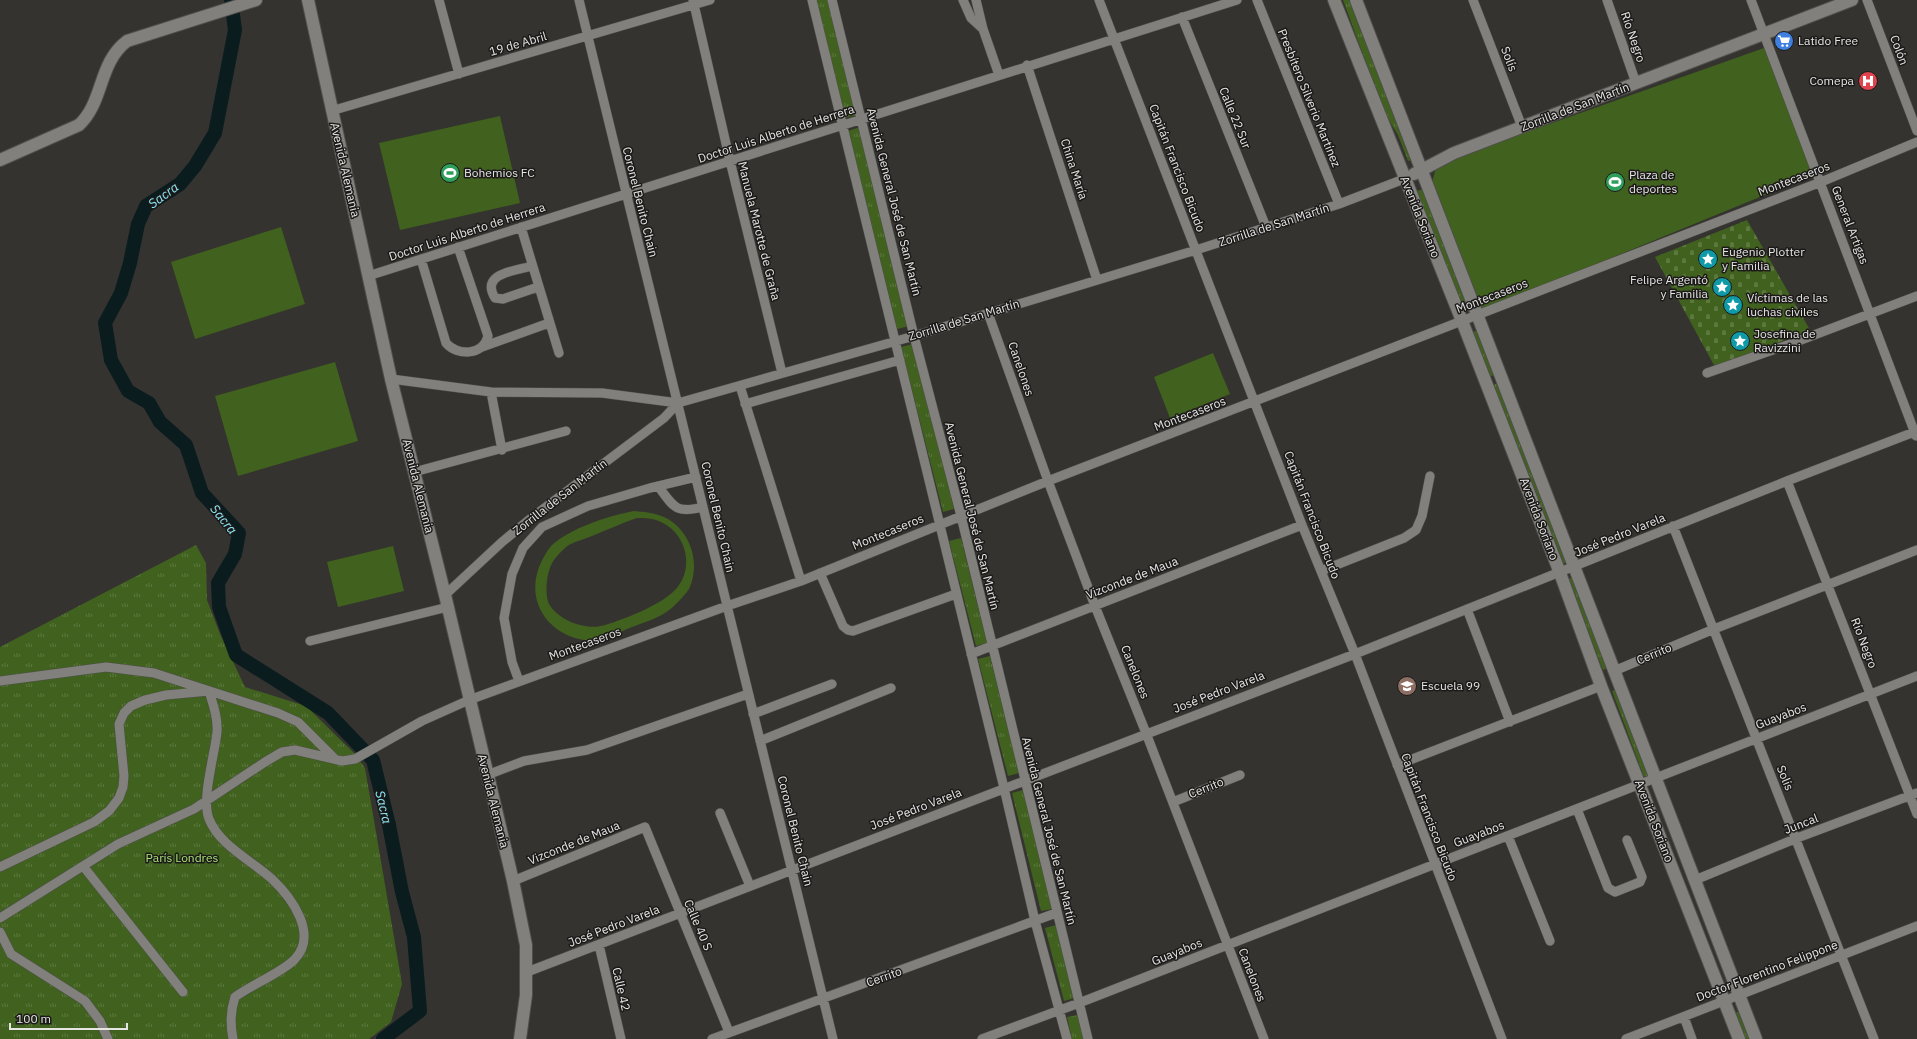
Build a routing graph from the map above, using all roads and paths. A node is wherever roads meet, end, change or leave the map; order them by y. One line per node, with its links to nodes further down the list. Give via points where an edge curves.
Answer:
1 (308, 0): 31 (street, Avenida Alemania)
2 (439, 0): 28 (street)
3 (579, 0): 25 (street, Coronel Benito Chain)
4 (710, 0): 20 (street, 19 de Abril)
5 (812, 0): 33 (street)
6 (832, 0): 32 (street, Avenida General José de San Martín)
7 (963, 0): 23 (street, via 971,18)
8 (976, 0): 23 (street)
9 (1099, 0): 26 (street, Capitán Francisco Bicudo)
10 (1237, 0): 21 (street, Doctor Luis Alberto de Herrera)
11 (1257, 0): 43 (street, Presbítero Silverio Martínez)
12 (1334, 0): 40 (street, Avenida Soriano)
13 (1356, 0): 39 (street, Avenida Soriano)
14 (1473, 0): 34 (street, Solís)
15 (1607, 0): 30 (street, Río Negro)
16 (1751, 0): 24 (street, General Artigas)
17 (1852, 0): 24 (street, Zorrilla de San Martín)
18 (1866, 0): 35 (street, Colón)
19 (253, 1): 37 (street, via 127,41 110,58 86,119 79,125)
20 (694, 2): 25 (street, 19 de Abril); 38 (street, Manuela Marotte de Graña)
21 (1213, 4): 22 (street, Doctor Luis Alberto de Herrera)
22 (1182, 18): 26 (street, Doctor Luis Alberto de Herrera); 45 (street, Calle 22 Sur)
23 (983, 28): 29 (street)
24 (1764, 34): 30 (street, Zorrilla de San Martín); 41 (street, General Artigas)
25 (587, 37): 28 (street, 19 de Abril); 42 (street, Coronel Benito Chain)
26 (1114, 39): 27 (street, Doctor Luis Alberto de Herrera); 47 (street, Capitán Francisco Bicudo)
27 (1027, 66): 29 (street, Doctor Luis Alberto de Herrera); 51 (street, China María)
28 (459, 74): 31 (street, 19 de Abril)
29 (999, 75): 32 (street, Doctor Luis Alberto de Herrera)
30 (1636, 83): 34 (street, Zorrilla de San Martín)
31 (331, 111): 50 (street, Avenida Alemania)
32 (861, 119): 33 (street, Doctor Luis Alberto de Herrera); 59 (street, Avenida General José de San Martín)
33 (843, 124): 38 (street, Doctor Luis Alberto de Herrera); 60 (street)
34 (1522, 127): 39 (street, Zorrilla de San Martín, via 1454,153)
35 (1917, 131)
36 (1917, 142): 41 (street, Montecaseros)
37 (0, 160)
38 (730, 161): 42 (street, Doctor Luis Alberto de Herrera); 64 (street, Manuela Marotte de Graña)
39 (1420, 170): 40 (street, Zorrilla de San Martín); 56 (street, Avenida Soriano)
40 (1404, 179): 43 (street, Zorrilla de San Martín); 57 (street, Avenida Soriano)
41 (1820, 182): 55 (street, General Artigas); 56 (street, Montecaseros)
42 (626, 194): 44 (street, Doctor Luis Alberto de Herrera); 72 (street, Coronel Benito Chain)
43 (1339, 204): 45 (street, Zorrilla de San Martín)
44 (520, 227): 46 (street, Doctor Luis Alberto de Herrera); 49 (street)
45 (1266, 227): 47 (street, Zorrilla de San Martín)
46 (458, 247): 48 (street, Doctor Luis Alberto de Herrera); 61 (street, via 488,336)
47 (1196, 250): 51 (street, Zorrilla de San Martín); 71 (street, Capitán Francisco Bicudo)
48 (422, 259): 50 (street, Doctor Luis Alberto de Herrera); 61 (street, via 446,343 451,349 462,353)
49 (532, 266): 52 (street); 52 (street, via 496,276 491,282 490,290 495,298 502,299)
50 (368, 276): 67 (street, Avenida Alemania)
51 (1097, 280): 54 (street, Zorrilla de San Martín)
52 (538, 287): 58 (street)
53 (1917, 296): 55 (street)
54 (988, 313): 59 (street, Zorrilla de San Martín); 81 (street, Canelones)
55 (1871, 313): 65 (street); 75 (street, General Artigas)
56 (1477, 316): 57 (street, Montecaseros); 66 (street, Avenida Soriano)
57 (1462, 321): 68 (street, Avenida Soriano); 71 (street, Montecaseros)
58 (549, 322): 61 (street); 62 (street)
59 (914, 336): 60 (street, Zorrilla de San Martín); 84 (street, Avenida General José de San Martín)
60 (896, 341): 63 (street); 64 (street, Zorrilla de San Martín)
61 (482, 347)
62 (559, 353)
63 (900, 360): 73 (street); 85 (street)
64 (782, 373): 69 (street, Zorrilla de San Martín)
65 (1707, 373)
66 (1499, 374): 68 (street); 89 (street, Avenida Soriano)
67 (391, 379): 70 (street, Zorrilla de San Martín); 77 (street, Avenida Alemania)
68 (1485, 380): 92 (street, Avenida Soriano)
69 (740, 386): 72 (street, Zorrilla de San Martín); 73 (street)
70 (491, 392): 72 (street, Zorrilla de San Martín, via 602,393); 76 (street)
71 (1256, 402): 81 (street, Montecaseros); 86 (street, Capitán Francisco Bicudo)
72 (678, 403): 79 (street, Coronel Benito Chain); 96 (street, Zorrilla de San Martín, via 664,418 508,538)
73 (745, 404): 93 (street)
74 (566, 431): 76 (street)
75 (1916, 433): 80 (street, José Pedro Varela)
76 (502, 450): 77 (street)
77 (414, 472): 96 (street, Avenida Alemania)
78 (1430, 476): 90 (street, via 1422,516 1416,530 1404,538)
79 (696, 477): 82 (street); 83 (street, Coronel Benito Chain)
80 (1787, 481): 87 (street, José Pedro Varela); 94 (street, Río Negro)
81 (1048, 482): 84 (street, Montecaseros); 98 (street, Canelones)
82 (658, 486): 83 (street, via 679,509); 109 (street, via 581,509 542,527 523,548 512,574 504,618)
83 (703, 507): 97 (street, Coronel Benito Chain)
84 (961, 516): 85 (street, Montecaseros); 103 (street, Avenida General José de San Martín)
85 (940, 525): 91 (street, Montecaseros); 95 (street)
86 (1302, 525): 90 (street, Capitán Francisco Bicudo); 98 (street, Vizconde de Maua)
87 (1673, 526): 89 (street, José Pedro Varela); 101 (street, Solís)
88 (1917, 550): 94 (street, Cerrito)
89 (1573, 567): 92 (street, José Pedro Varela); 106 (street, Avenida Soriano)
90 (1321, 571): 105 (street, Capitán Francisco Bicudo)
91 (820, 573): 93 (street, Montecaseros); 95 (street, via 843,626 853,631)
92 (1560, 573): 100 (street, José Pedro Varela); 111 (street, Avenida Soriano)
93 (801, 580): 97 (street, Montecaseros)
94 (1829, 585): 101 (street, Cerrito); 114 (street, Río Negro)
95 (956, 594): 104 (street)
96 (445, 595): 99 (street, Avenida Alemania)
97 (726, 606): 109 (street, Montecaseros); 115 (street, Coronel Benito Chain)
98 (1095, 606): 103 (street, Vizconde de Maua); 119 (street, Canelones)
99 (448, 607): 102 (street); 116 (street, Avenida Alemania)
100 (1467, 609): 105 (street, José Pedro Varela); 118 (street)
101 (1714, 629): 106 (street, Cerrito); 120 (street, Solís)
102 (310, 641)
103 (992, 646): 104 (street, Vizconde de Maua); 127 (street, Avenida General José de San Martín)
104 (971, 654): 129 (street)
105 (1355, 654): 119 (street, José Pedro Varela); 123 (street, Capitán Francisco Bicudo)
106 (1614, 671): 111 (street, Cerrito); 126 (street, Avenida Soriano)
107 (1917, 676): 114 (street, Guayabos)
108 (0, 681): 113 (street, via 106,667 154,673)
109 (518, 681): 116 (street, Montecaseros)
110 (832, 684): 117 (street)
111 (1601, 686): 118 (street, Cerrito); 128 (street, Avenida Soriano)
112 (891, 688): 121 (street)
113 (209, 691): 122 (street, via 298,722); 131 (street, via 217,730); 142 (street, via 166,695 131,706 119,724 123,788 110,811 94,822)
114 (1870, 693): 120 (street, Guayabos); 130 (street, Río Negro)
115 (748, 694): 117 (street, Coronel Benito Chain); 124 (street, via 587,750 524,761)
116 (469, 700): 122 (street, Montecaseros, via 422,721 355,759 342,762); 124 (street, Avenida Alemania)
117 (753, 714): 121 (street, Coronel Benito Chain)
118 (1510, 722): 123 (street, Cerrito)
119 (1146, 733): 127 (street, José Pedro Varela); 132 (street, Canelones)
120 (1756, 738): 126 (street, Guayabos); 138 (street, Solís)
121 (760, 741): 143 (street, Coronel Benito Chain)
122 (336, 760): 131 (street, via 295,750 282,752)
123 (1397, 765): 140 (street, Capitán Francisco Bicudo)
124 (487, 775): 145 (street, Avenida Alemania)
125 (1240, 775): 132 (street, Cerrito)
126 (1656, 778): 128 (street, Guayabos); 144 (street, Avenida Soriano)
127 (1025, 780): 129 (street, José Pedro Varela); 148 (street, Avenida General José de San Martín)
128 (1640, 784): 133 (street, Guayabos); 161 (street, Avenida Soriano)
129 (1004, 788): 143 (street, José Pedro Varela); 150 (street)
130 (1913, 794): 135 (street, Río Negro); 138 (street, Juncal)
131 (207, 801): 141 (street, via 118,844); 167 (street, via 208,818 217,833 286,894 299,914 304,930 304,944 295,959 235,997 230,1022)
132 (1173, 802): 155 (street, Canelones)
133 (1577, 809): 137 (street, Guayabos); 139 (street, via 1608,888 1615,892 1640,882 1642,877)
134 (720, 813): 146 (street)
135 (1917, 814)
136 (645, 827): 145 (street, Vizconde de Maua); 147 (street, Calle 40 S)
137 (1508, 836): 140 (street, Guayabos); 153 (street)
138 (1797, 838): 144 (street, Juncal); 156 (street, Solís)
139 (1627, 840)
140 (1434, 864): 155 (street, Guayabos); 176 (street, Capitán Francisco Bicudo)
141 (82, 866): 149 (street); 158 (street)
142 (0, 867)
143 (792, 870): 146 (street, José Pedro Varela); 160 (street, Coronel Benito Chain)
144 (1695, 880): 159 (street, Avenida Soriano)
145 (513, 881): 157 (street, Avenida Alemania, via 526,945)
146 (750, 886): 147 (street, José Pedro Varela)
147 (681, 913): 154 (street, José Pedro Varela); 165 (street, Calle 40 S)
148 (1056, 913): 150 (street, Cerrito); 162 (street, Avenida General José de San Martín)
149 (0, 918)
150 (1035, 921): 160 (street, Cerrito); 163 (street)
151 (1917, 926): 156 (street, Doctor Florentino Felippone)
152 (0, 932): 166 (street, via 11,954 85,1001 100,1021)
153 (1550, 941)
154 (599, 945): 157 (street, José Pedro Varela); 169 (street, Calle 42)
155 (1227, 945): 162 (street, Guayabos); 175 (street, Canelones)
156 (1841, 956): 159 (street, Doctor Florentino Felippone); 181 (street, Solís)
157 (527, 972): 168 (street, Avenida Alemania)
158 (184, 992)
159 (1739, 995): 161 (street, Doctor Florentino Felippone); 180 (street, Avenida Soriano)
160 (824, 1000): 165 (street, Cerrito); 171 (street, Coronel Benito Chain)
161 (1724, 1001): 164 (street, Doctor Florentino Felippone); 179 (street, Avenida Soriano)
162 (1079, 1003): 163 (street, Guayabos); 174 (street, Avenida General José de San Martín)
163 (1061, 1010): 172 (street, Guayabos); 173 (street)
164 (1684, 1017): 177 (street, Doctor Florentino Felippone); 178 (street)
165 (729, 1032): 170 (street, Cerrito)
166 (108, 1039)
167 (233, 1039)
168 (520, 1039)
169 (621, 1039)
170 (712, 1039)
171 (833, 1039)
172 (982, 1039)
173 (1067, 1039)
174 (1088, 1039)
175 (1264, 1039)
176 (1502, 1039)
177 (1626, 1039)
178 (1692, 1039)
179 (1739, 1039)
180 (1756, 1039)
181 (1874, 1039)

